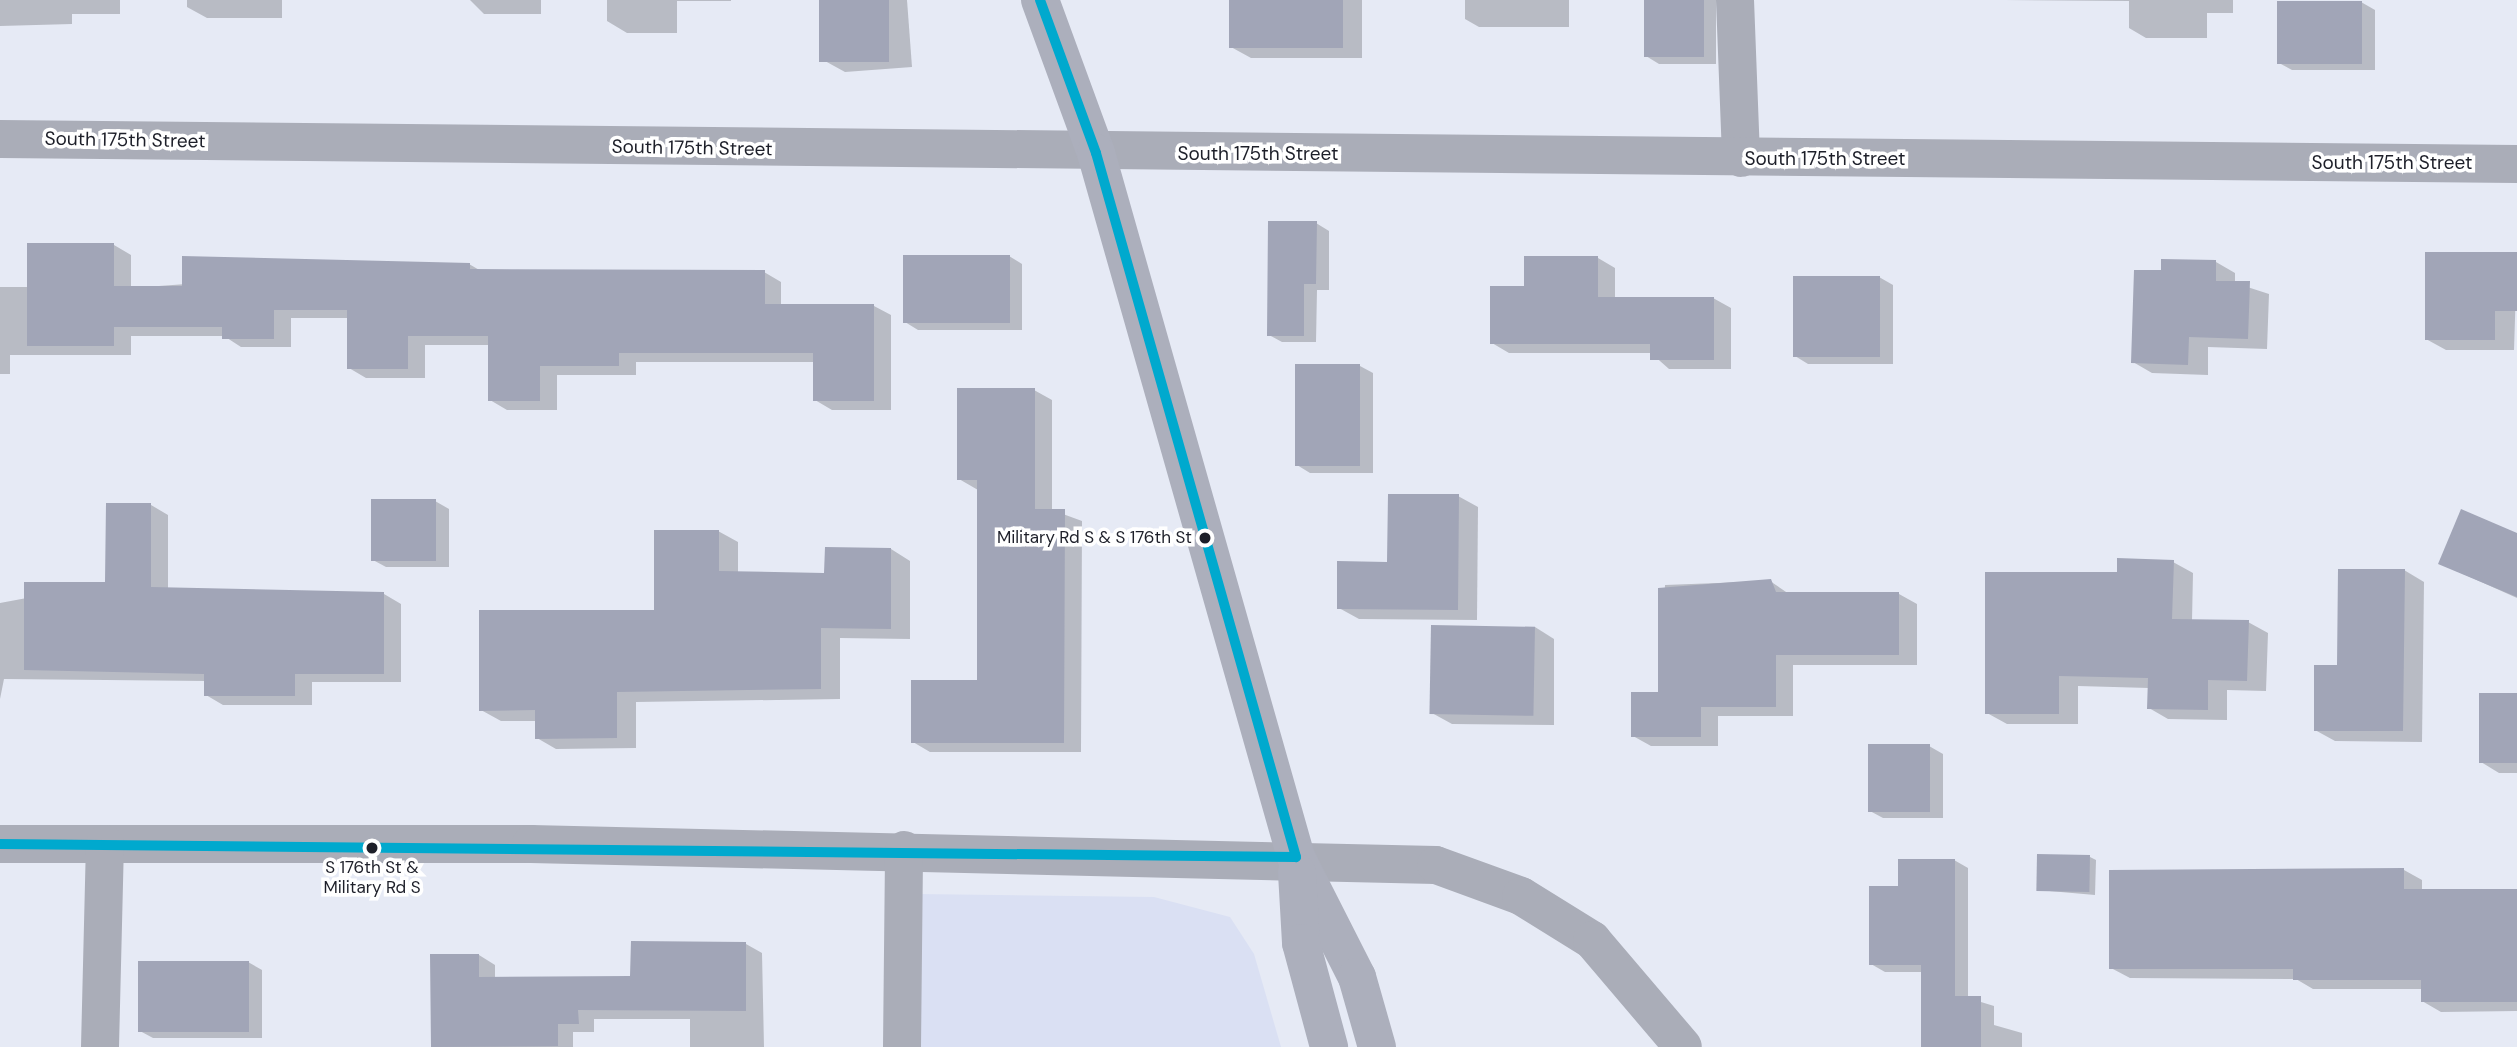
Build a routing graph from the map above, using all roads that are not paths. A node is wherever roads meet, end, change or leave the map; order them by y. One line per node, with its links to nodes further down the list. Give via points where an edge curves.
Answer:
1 (1040, 0): 4 (main road)
2 (1735, 0): 5 (street)
3 (0, 139): 4 (street, South 175th Street)
4 (1096, 153): 5 (street, South 175th Street); 10 (main road)
5 (1741, 158): 6 (street, South 175th Street)
6 (2517, 164)
7 (0, 844): 8 (street)
8 (106, 844): 9 (street); 11 (street)
9 (904, 850): 10 (street); 12 (street)
10 (1296, 857): 13 (main road, via 1301,943); 14 (main road, via 1357,977); 15 (street, via 1436,864 1521,896 1592,940)
11 (100, 1047)
12 (902, 1047)
13 (1329, 1047)
14 (1377, 1047)
15 (1684, 1047)

